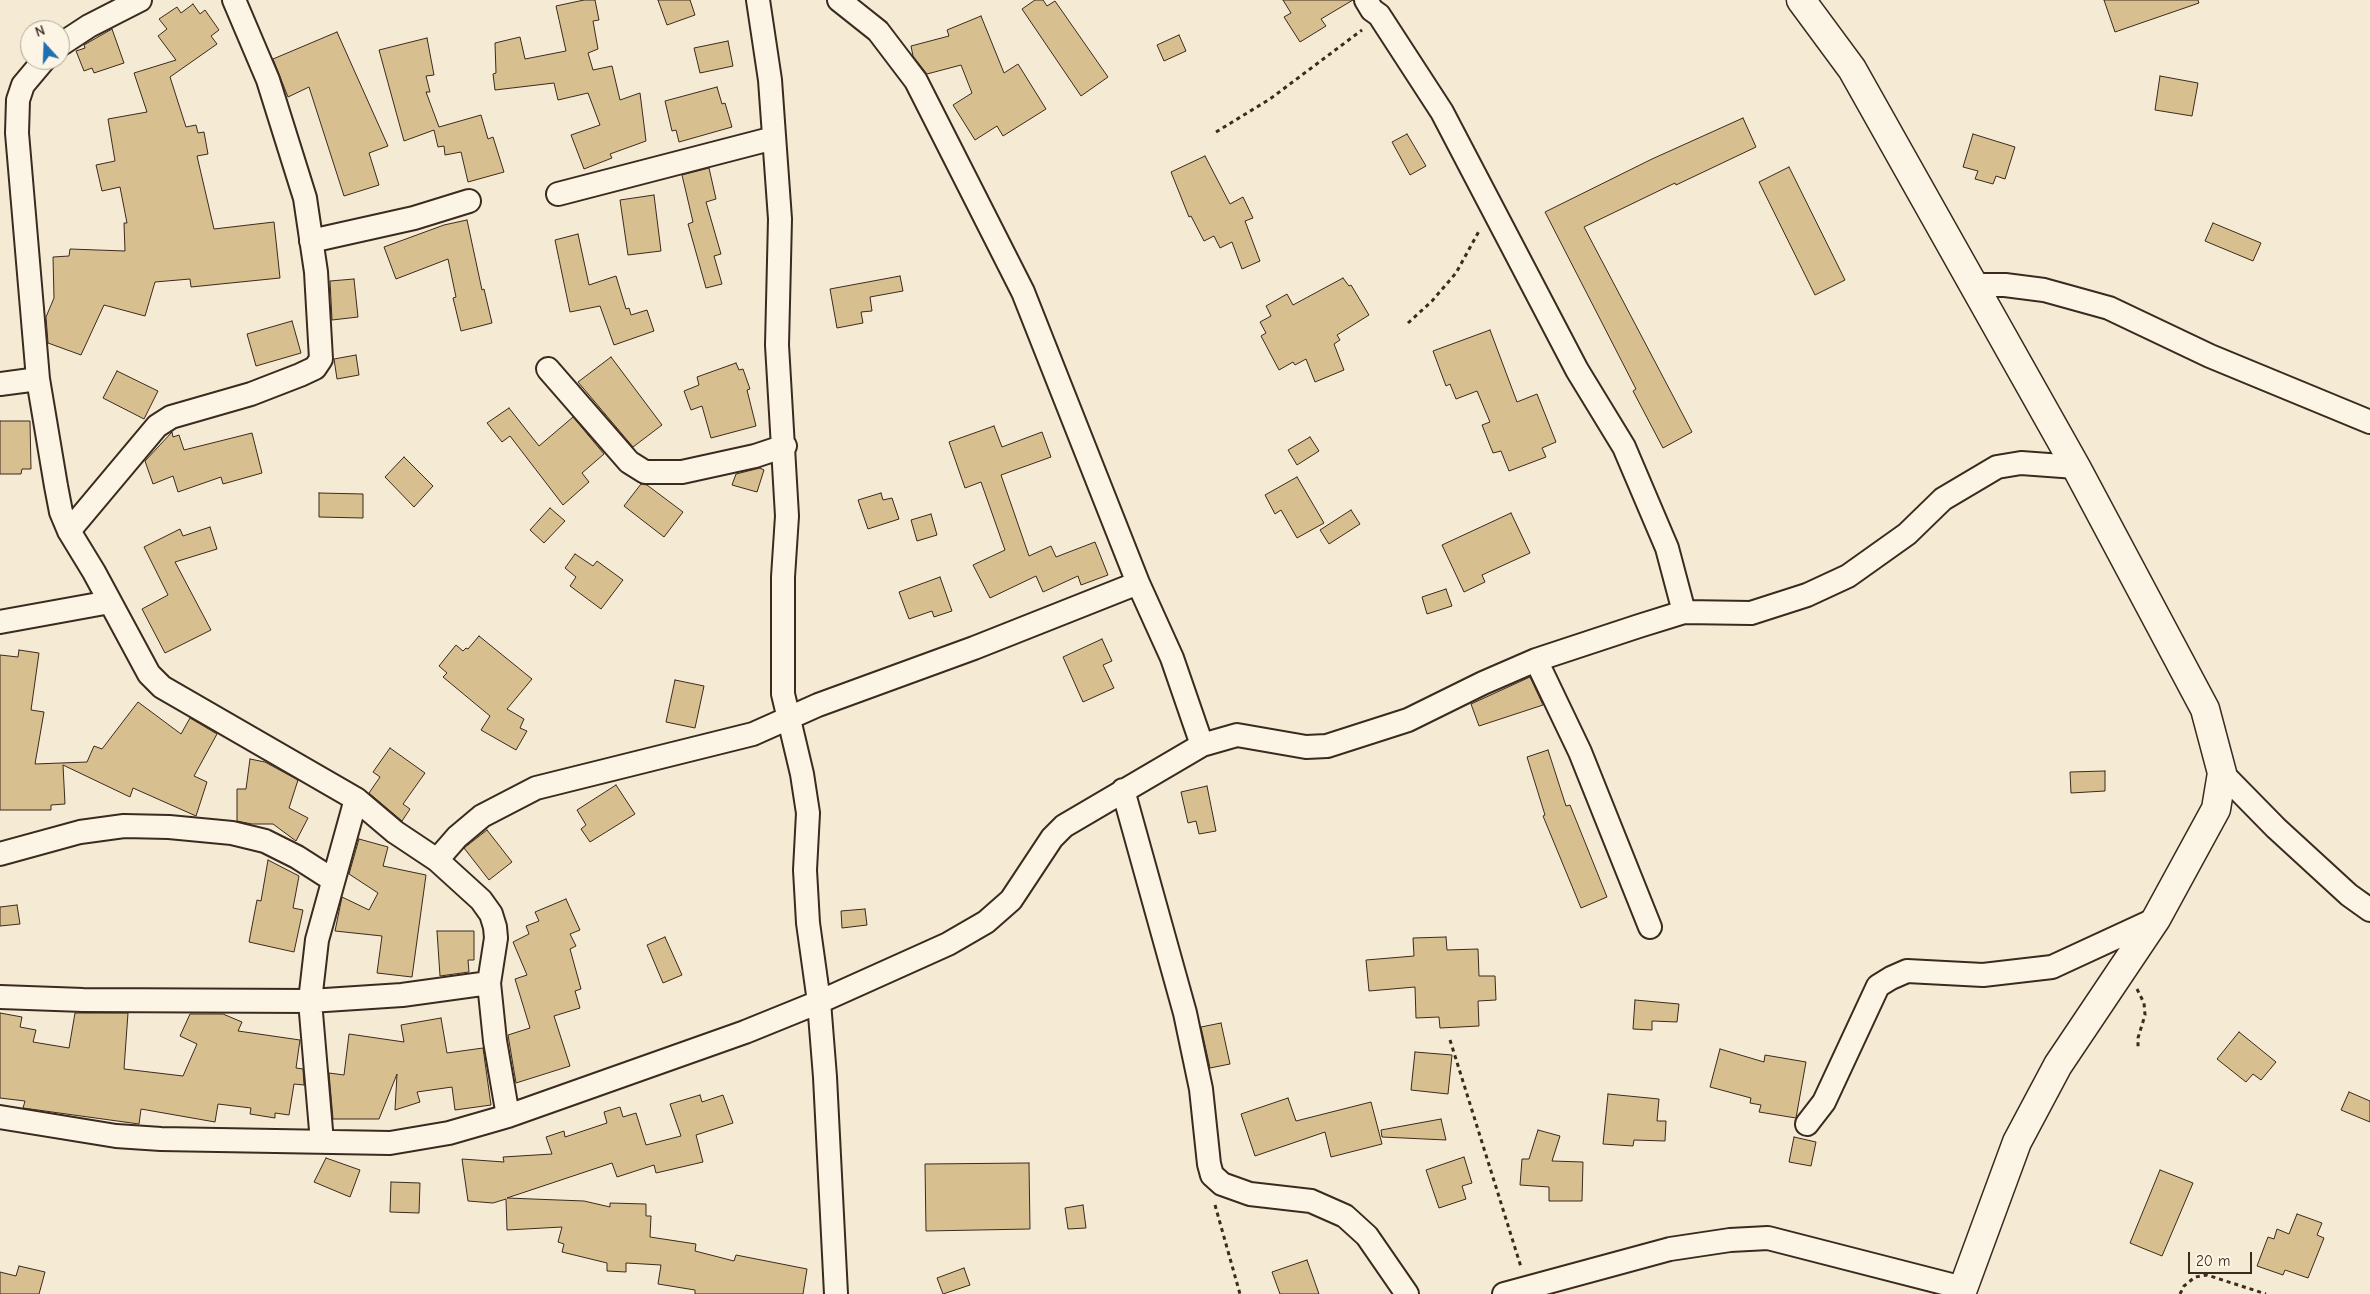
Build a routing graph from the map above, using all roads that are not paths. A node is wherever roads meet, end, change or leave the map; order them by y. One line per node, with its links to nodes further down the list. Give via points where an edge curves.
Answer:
1 (140, 0): 7 (street)
2 (234, 0): 12 (street, via 279,113 305,198)
3 (758, 0): 9 (street, via 770,80)
4 (839, 0): 21 (street, via 878,31 916,81 930,107 1023,292)
5 (1801, 0): 13 (street, via 1852,69)
6 (1373, 7): 23 (street, via 1442,112 1576,370 1624,446 1667,548)
7 (70, 39)
8 (35, 70): 15 (street, via 22,85 17,124)
9 (774, 138): 10 (street); 18 (street, via 780,219 778,345)
10 (558, 194)
11 (469, 201): 12 (street, via 414,218)
12 (311, 241): 20 (street, via 321,359 315,368 251,394 171,417 157,426)
13 (1973, 285): 17 (street, via 2044,290 2110,308 2236,367); 19 (street)
14 (548, 369): 18 (street, via 629,462 645,472 682,472)
15 (38, 379): 16 (street); 20 (street, via 61,512)
16 (0, 384)
17 (2370, 422)
18 (785, 446): 26 (street, via 788,516 782,657 783,694)
19 (2076, 467): 23 (street, via 2021,463 1997,467 1943,500 1907,534 1848,576 1807,595 1751,613); 28 (street, via 2205,709)
20 (70, 531): 22 (street)
21 (1138, 583): 26 (street); 27 (street, via 1172,658)
22 (110, 602): 24 (street); 30 (street, via 149,674 162,687)
23 (1684, 612): 25 (street)
24 (0, 622)
25 (1536, 660): 27 (street, via 1408,720 1327,746 1306,747 1237,735); 36 (street, via 1580,752)
26 (788, 719): 32 (street, via 754,734 705,748 536,788 482,816); 40 (street, via 808,813 808,923)
27 (1202, 745): 29 (street)
28 (2222, 773): 34 (street, via 2276,828); 35 (street, via 2216,809)
29 (1123, 790): 40 (street, via 1064,826 1052,838 1011,900 986,922 948,944); 48 (street, via 1184,1013 1201,1089 1212,1175 1222,1184 1250,1194 1311,1201 1345,1216 1367,1236)
30 (356, 799): 32 (street, via 395,832); 33 (street)
31 (0, 854): 33 (street, via 80,832 124,826 170,827 232,833 265,842)
32 (436, 860): 37 (street, via 481,900 490,914 496,938)
33 (333, 880): 39 (street, via 317,940)
34 (2370, 910)
35 (2156, 919): 43 (street, via 2052,967 1983,975 1907,971 1891,978 1878,986 1824,1102); 46 (street, via 2058,1065 2017,1142)
36 (1650, 927)
37 (489, 983): 39 (street, via 402,995); 41 (street)
38 (0, 996): 39 (street, via 83,1000)
39 (310, 1001): 44 (street)
40 (819, 1002): 41 (street, via 746,1032); 47 (street)
41 (508, 1116): 44 (street, via 449,1133 390,1143)
42 (0, 1117): 44 (street, via 161,1140)
43 (1807, 1124)
44 (322, 1142)
45 (1529, 1290): 46 (street, via 1670,1249 1768,1238); 49 (street)
46 (1962, 1291)
47 (836, 1294)
48 (1406, 1294)
49 (1504, 1294)

